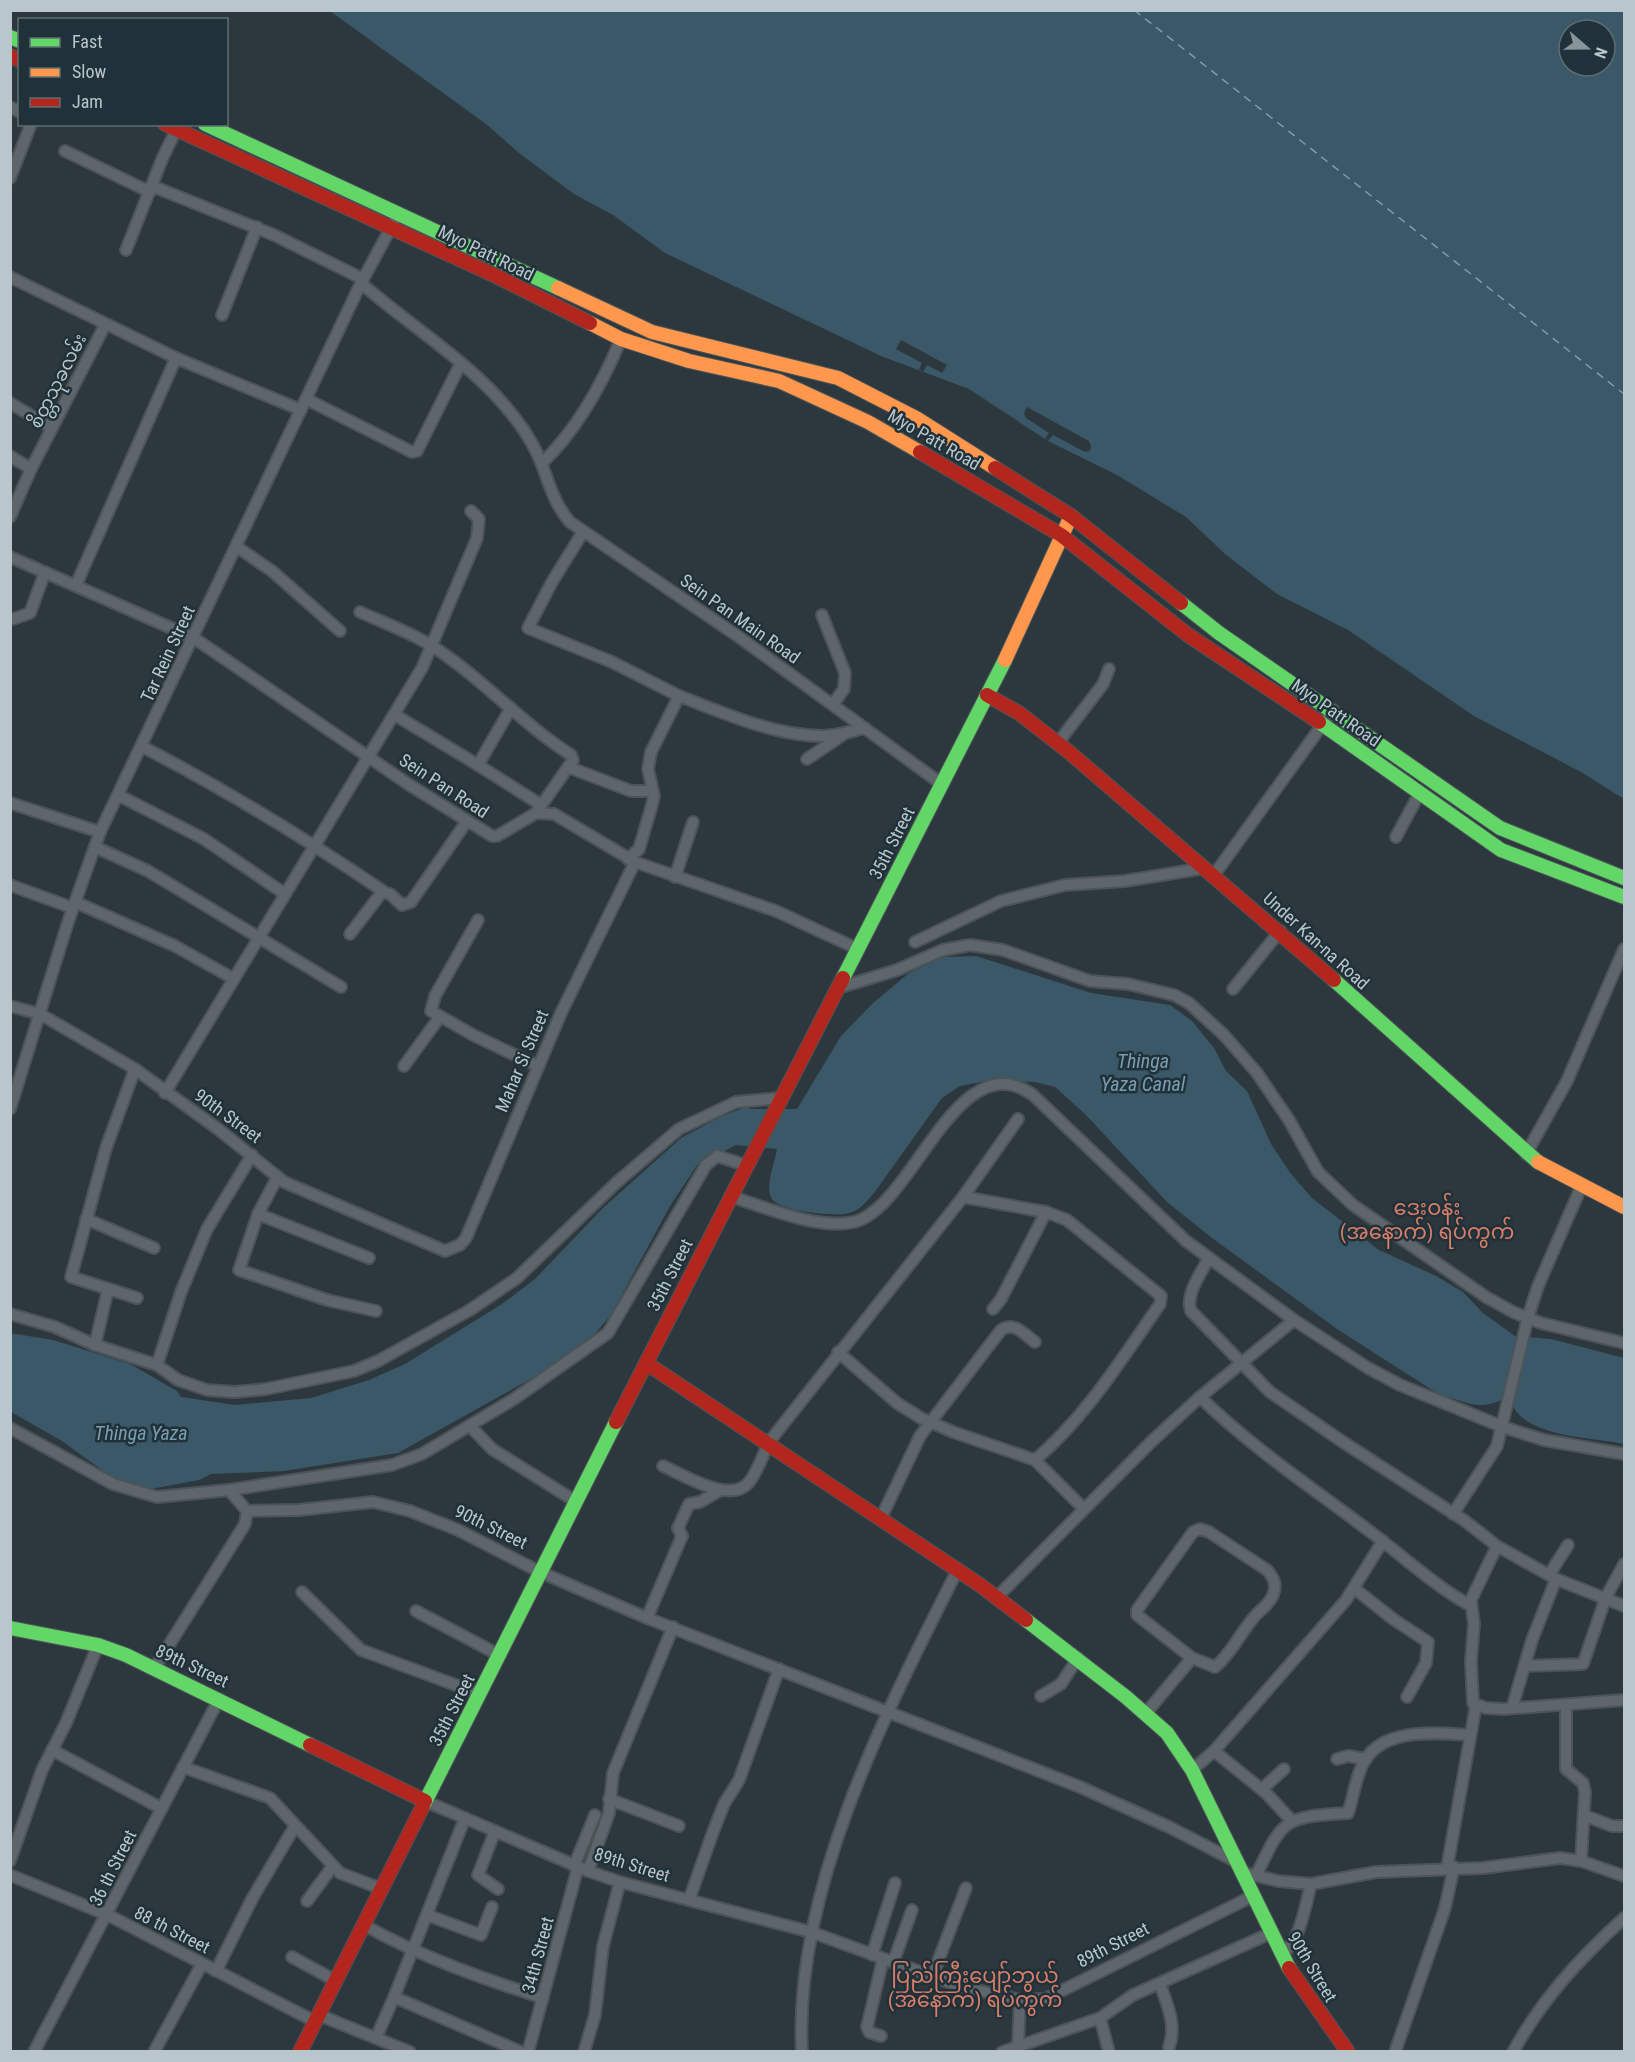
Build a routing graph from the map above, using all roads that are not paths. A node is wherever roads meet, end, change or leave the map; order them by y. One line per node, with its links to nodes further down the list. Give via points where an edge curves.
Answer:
1 (30, 126): 7 (street)
2 (174, 126): 6 (main road, Myo Patt Road); 8 (street)
3 (209, 126): 4 (main road, Myo Patt Road)
4 (229, 135): 6 (main road); 9 (main road, Myo Patt Road)
5 (65, 151): 8 (street, Sein Pan Main Road)
6 (223, 151): 11 (main road, Myo Patt Road)
7 (10, 178)
8 (151, 189): 10 (street, Sein Pan Main Road); 12 (street)
9 (398, 212): 11 (street, Tar Rein Street); 17 (main road, Myo Patt Road)
10 (257, 227): 14 (street, Sein Pan Main Road); 15 (street)
11 (392, 228): 14 (street, Tar Rein Street); 18 (main road, Myo Patt Road)
12 (126, 250)
13 (10, 277): 16 (street)
14 (362, 281): 21 (street, Sein Pan Main Road); 22 (street, Tar Rein Street)
15 (222, 315)
16 (105, 325): 20 (street); 25 (street, စိတ္တသုခလမ်း)
17 (652, 332): 19 (main road); 30 (main road, Myo Patt Road, via 838,378 916,418)
18 (621, 339): 19 (main road, Myo Patt Road); 27 (street, via 563,441)
19 (646, 349): 33 (main road, Myo Patt Road, via 779,381 822,399)
20 (176, 358): 24 (street); 37 (street)
21 (461, 363): 22 (street, via 417,451 412,452); 27 (street, Sein Pan Main Road, via 515,417)
22 (306, 399): 24 (street, Tar Rein Street)
23 (10, 403): 25 (street)
24 (301, 410): 34 (street, Tar Rein Street)
25 (52, 428): 28 (street, စိတ္တသုခလမ်း)
26 (10, 456): 28 (street)
27 (542, 463): 32 (street, Sein Pan Main Road, via 561,512)
28 (31, 468): 31 (street, စိတ္တသုခလမ်း)
29 (471, 511): 43 (street, via 479,519 477,538)
30 (1071, 516): 33 (main road, 35th Street); 49 (main road, Myo Patt Road, via 1219,633)
31 (10, 517)
32 (583, 532): 46 (street, via 528,628 612,662); 47 (street, Sein Pan Main Road)
33 (1061, 535): 45 (main road, 35th Street); 51 (main road, Myo Patt Road, via 1188,635)
34 (237, 547): 41 (street, via 272,571); 42 (street, Tar Rein Street)
35 (10, 557): 36 (street, Sein Pan Road)
36 (45, 572): 37 (street, Sein Pan Road); 40 (street, via 30,613)
37 (76, 585): 42 (street, Sein Pan Road)
38 (360, 612): 43 (street)
39 (822, 615): 47 (street, via 845,673 844,689)
40 (13, 619)
41 (340, 630)
42 (194, 638): 55 (street, Tar Rein Street); 56 (street, Sein Pan Road)
43 (431, 645): 48 (street); 50 (street)
44 (1109, 669): 54 (street, via 1103,684)
45 (987, 695): 54 (main road, Under Kan-na Road, via 1019,713); 60 (main road, 35th Street)
46 (679, 696): 53 (street, via 783,731 824,736); 61 (street, Mahar Si Street, via 649,757)
47 (833, 705): 52 (street, Sein Pan Main Road)
48 (511, 708): 58 (street); 59 (street, via 571,755 573,760)
49 (1333, 710): 51 (street); 69 (main road, Myo Patt Road)
50 (395, 715): 56 (street); 58 (street)
51 (1322, 725): 62 (main road, Myo Patt Road); 75 (street)
52 (865, 728): 53 (street); 60 (street, Sein Pan Main Road)
53 (846, 732): 57 (street)
54 (1058, 744): 75 (main road, Under Kan-na Road)
55 (142, 747): 63 (street, Tar Rein Street); 71 (street)
56 (369, 758): 66 (street, Sein Pan Road); 71 (street)
57 (807, 759)
58 (478, 765): 65 (street)
59 (568, 767): 61 (street, via 631,791); 65 (street)
60 (943, 785): 88 (main road, 35th Street)
61 (653, 791): 74 (street, Mahar Si Street, via 639,849)
62 (1419, 794): 70 (street); 73 (main road, Myo Patt Road)
63 (118, 795): 68 (street, Tar Rein Street); 80 (street, via 204,839)
64 (10, 803): 68 (street)
65 (539, 809): 66 (street, Sein Pan Road, via 494,836); 74 (street, via 562,817)
66 (467, 820): 79 (street, via 411,902 402,905)
67 (693, 822): 76 (street)
68 (100, 832): 72 (street, Tar Rein Street)
69 (1510, 834): 73 (main road); 77 (main road, Myo Patt Road)
70 (1396, 837)
71 (316, 846): 79 (street); 80 (street)
72 (95, 847): 82 (street, Tar Rein Street); 86 (street, via 148,871)
73 (1502, 850): 81 (main road, Myo Patt Road)
74 (631, 861): 76 (street); 98 (street, Mahar Si Street)
75 (1210, 872): 84 (main road, Under Kan-na Road); 87 (street, via 1065,885 1001,901)
76 (675, 877): 88 (street, via 776,911)
77 (1624, 878)
78 (10, 885): 82 (street)
79 (383, 891): 85 (street)
80 (285, 894): 86 (street)
81 (1624, 897)
82 (74, 905): 90 (street, via 175,946); 95 (street, Tar Rein Street)
83 (478, 920): 96 (street, via 432,1003 431,1011)
84 (1280, 931): 93 (street); 104 (main road, Under Kan-na Road)
85 (350, 934)
86 (260, 936): 90 (street); 91 (street)
87 (915, 942)
88 (858, 949): 92 (main road, 35th Street)
89 (1624, 949): 104 (street, via 1567,1081)
90 (234, 979): 100 (street)
91 (341, 987)
92 (838, 988): 101 (main road, 35th Street); 125 (street, via 897,970 943,950 970,945 1004,950 1090,981 1128,984 1174,995 1189,1003 1224,1035 1257,1073 1318,1172 1341,1195 1486,1297)
93 (1233, 989)
94 (10, 1006): 95 (street, 90th Street)
95 (40, 1014): 99 (street, 90th Street); 102 (street, Tar Rein Street)
96 (439, 1018): 97 (street); 98 (street)
97 (404, 1066)
98 (538, 1066): 115 (street, Mahar Si Street, via 466,1238 445,1251)
99 (135, 1069): 100 (street, 90th Street); 114 (street, via 106,1148)
100 (165, 1094): 105 (street, 90th Street)
101 (780, 1101): 106 (main road, 35th Street); 132 (street, via 736,1102 678,1129 518,1278 470,1310 378,1361 328,1378 235,1392 207,1390 178,1380)
102 (10, 1109)
103 (1018, 1119): 110 (street)
104 (1526, 1154): 108 (main road, Under Kan-na Road)
105 (252, 1155): 107 (street, 90th Street); 132 (street, via 207,1229)
106 (745, 1165): 109 (main road, 35th Street); 136 (street, via 717,1156 706,1165 608,1333)
107 (277, 1178): 113 (street); 115 (street, 90th Street)
108 (1582, 1185): 111 (main road, Under Kan-na Road); 125 (street)
109 (730, 1196): 118 (street, via 797,1218 855,1222 885,1202 927,1145 969,1098 986,1088 1012,1085 1033,1095); 131 (main road, 35th Street)
110 (963, 1197): 112 (street); 129 (street)
111 (1624, 1207)
112 (1046, 1212): 121 (street); 140 (street, via 1067,1220 1159,1293 1161,1300 1112,1374)
113 (258, 1214): 117 (street); 122 (street, via 239,1270 327,1300)
114 (86, 1219): 116 (street); 119 (street, via 71,1277)
115 (429, 1247)
116 (154, 1248)
117 (369, 1258)
118 (1208, 1259): 124 (street); 130 (street, via 1188,1303 1191,1311)
119 (108, 1289): 120 (street); 128 (street)
120 (137, 1298)
121 (993, 1309)
122 (376, 1311)
123 (10, 1314): 128 (street, via 55,1327)
124 (1294, 1320): 130 (street); 134 (street, via 1392,1381)
125 (1527, 1321): 127 (street); 134 (street)
126 (1035, 1342): 135 (street, via 1007,1325)
127 (1624, 1342)
128 (95, 1345): 132 (street)
129 (838, 1352): 135 (street, via 897,1403); 138 (street)
130 (1242, 1362): 133 (street); 147 (street, via 1275,1395)
131 (646, 1363): 138 (main road, 90th Street); 144 (main road, 35th Street)
132 (157, 1365)
133 (1200, 1397): 145 (street); 149 (street, via 1318,1494)
134 (1504, 1422): 139 (street, via 1544,1440); 147 (street, via 1497,1446)
135 (930, 1423): 140 (street); 148 (street, via 906,1461)
136 (470, 1426): 142 (street, via 422,1454 392,1466); 144 (street, via 492,1449)
137 (10, 1428): 142 (street, via 131,1491 157,1497)
138 (769, 1442): 143 (street, via 749,1482 731,1491); 148 (main road, 90th Street)
139 (1624, 1454)
140 (1035, 1460): 145 (street)
141 (663, 1466): 143 (street)
142 (229, 1490): 146 (street)
143 (720, 1491): 163 (street, via 689,1504 678,1527 682,1536)
144 (575, 1501): 154 (main road, 35th Street)
145 (1083, 1508): 159 (street)
146 (247, 1511): 154 (street, 90th Street, via 364,1503 390,1505 458,1530); 171 (street, via 245,1524)
147 (1453, 1514): 151 (street)
148 (880, 1518): 153 (main road, 90th Street)
149 (1383, 1541): 156 (street); 160 (street, via 1439,1587)
150 (1568, 1545): 155 (street)
151 (1497, 1546): 155 (street); 160 (street, via 1474,1589)
152 (1624, 1564): 158 (street)
153 (958, 1569): 159 (main road, 90th Street); 181 (street)
154 (540, 1572): 163 (street, 90th Street); 167 (main road, 35th Street)
155 (1552, 1577): 158 (street); 170 (street)
156 (1355, 1589): 175 (street, via 1428,1642 1426,1662); 185 (street)
157 (302, 1592): 173 (street, via 361,1650)
158 (1606, 1597): 161 (street); 170 (street, via 1583,1664)
159 (996, 1598): 168 (main road, 90th Street)
160 (1471, 1606): 178 (street, via 1471,1684)
161 (1624, 1606)
162 (416, 1611): 167 (street)
163 (647, 1618): 165 (street, 90th Street)
164 (10, 1628): 166 (main road, 89th Street)
165 (673, 1628): 172 (street, 90th Street); 192 (street, via 621,1752)
166 (98, 1645): 171 (main road, 89th Street); 184 (street)
167 (499, 1655): 173 (main road, 35th Street)
168 (1078, 1658): 174 (street, via 1061,1684); 182 (main road, 90th Street)
169 (1192, 1658): 169 (street, via 1137,1615 1137,1610 1193,1533 1200,1529 1267,1570 1275,1585 1267,1605 1215,1667); 182 (street)
170 (1524, 1666): 180 (street)
171 (154, 1669): 176 (main road, 89th Street)
172 (779, 1670): 181 (street, 90th Street); 221 (street)
173 (480, 1694): 193 (main road, 35th Street)
174 (1041, 1696)
175 (1407, 1697)
176 (219, 1699): 188 (street, 36 th Street); 193 (main road, 89th Street)
177 (1624, 1700): 179 (street)
178 (1476, 1705): 180 (street); 183 (street)
179 (1566, 1706): 180 (street); 196 (street, via 1566,1769 1584,1785)
180 (1512, 1708)
181 (888, 1713): 208 (street, 90th Street, via 1080,1787 1169,1827); 229 (street, via 833,1851)
182 (1146, 1713): 190 (main road, 90th Street, via 1176,1744)
183 (1470, 1735): 187 (street, via 1401,1736 1379,1746); 210 (street)
184 (52, 1749): 194 (street); 203 (street)
185 (1214, 1751): 190 (street); 191 (street)
186 (1337, 1759): 187 (street)
187 (1366, 1759): 198 (street, via 1348,1813 1319,1814)
188 (183, 1767): 194 (street, 36 th Street); 200 (street, via 270,1798)
189 (1284, 1769): 191 (street)
190 (1192, 1770): 208 (main road, 90th Street)
191 (1262, 1789): 198 (street)
192 (609, 1799): 201 (street); 209 (street, via 609,1813)
193 (425, 1801): 197 (street, 89th Street); 218 (main road, 35th Street)
194 (161, 1808): 225 (street, 36 th Street)
195 (595, 1815): 209 (street)
196 (1586, 1816): 202 (street, via 1612,1826); 206 (street)
197 (465, 1818): 204 (street, 89th Street); 226 (street)
198 (1292, 1821): 212 (street, via 1281,1830)
199 (10, 1824): 203 (street)
200 (295, 1826): 207 (street); 237 (street)
201 (679, 1826)
202 (1624, 1826)
203 (21, 1831): 205 (street)
204 (495, 1831): 209 (street, 89th Street); 219 (street, via 478,1875)
205 (10, 1861)
206 (1581, 1861): 210 (street, via 1540,1859 1483,1868); 213 (street)
207 (333, 1866): 218 (street, via 353,1880); 222 (street)
208 (1239, 1867): 212 (street, 90th Street); 220 (main road, 90th Street)
209 (580, 1868): 214 (street, 89th Street); 242 (street, 34th Street)
210 (1451, 1868): 216 (street, via 1353,1875); 261 (street, via 1446,1908)
211 (10, 1875): 225 (street, 88 th Street)
212 (1256, 1876): 216 (street, 90th Street)
213 (1624, 1876)
214 (620, 1882): 221 (street, 89th Street); 257 (street, via 603,1947 595,2014)
215 (895, 1883): 233 (street)
216 (1311, 1884): 232 (street, via 1296,1935)
217 (966, 1888): 238 (street)
218 (381, 1889): 228 (main road, 35th Street)
219 (498, 1889)
220 (1253, 1896): 230 (main road, 90th Street); 243 (street, 89th Street, via 1052,1996)
221 (689, 1900): 229 (street, 89th Street)
222 (307, 1901)
223 (492, 1907): 226 (street, via 481,1935)
224 (912, 1910): 235 (street)
225 (108, 1915): 236 (street, 88 th Street); 251 (street, 36 th Street)
226 (426, 1915): 231 (street)
227 (1624, 1918): 262 (street, via 1557,1984)
228 (364, 1925): 231 (street); 239 (main road, 35th Street)
229 (811, 1932): 233 (street, 89th Street); 258 (street, via 800,2031)
230 (1271, 1934): 232 (main road, 90th Street); 240 (street)
231 (412, 1951): 241 (street); 242 (street)
232 (1282, 1954): 260 (main road, 90th Street)
233 (872, 1955): 235 (street, 89th Street)
234 (292, 1957): 239 (street)
235 (888, 1961): 238 (street, 89th Street); 246 (street, via 867,2027 869,2032)
236 (202, 1964): 237 (street, 88 th Street); 252 (street)
237 (216, 1971): 244 (street, 88 th Street)
238 (932, 1977): 243 (street, 89th Street)
239 (336, 1981): 244 (main road, 35th Street)
240 (1160, 1984): 245 (street, via 1133,1995); 249 (street, via 1172,2023)
241 (394, 1997): 247 (street); 255 (street)
242 (543, 1998): 256 (street, 34th Street)
243 (1020, 2000): 248 (street)
244 (317, 2018): 247 (street, 88 th Street); 253 (main road, 35th Street)
245 (1100, 2018): 248 (street); 259 (street)
246 (881, 2036)
247 (376, 2038): 254 (street, 88 th Street)
248 (1018, 2046): 250 (street)
249 (1169, 2047)
250 (1003, 2051)
251 (34, 2052)
252 (154, 2052)
253 (300, 2052)
254 (410, 2052)
255 (521, 2052)
256 (528, 2052)
257 (585, 2052)
258 (802, 2052)
259 (1109, 2052)
260 (1348, 2052)
261 (1395, 2052)
262 (1513, 2052)

